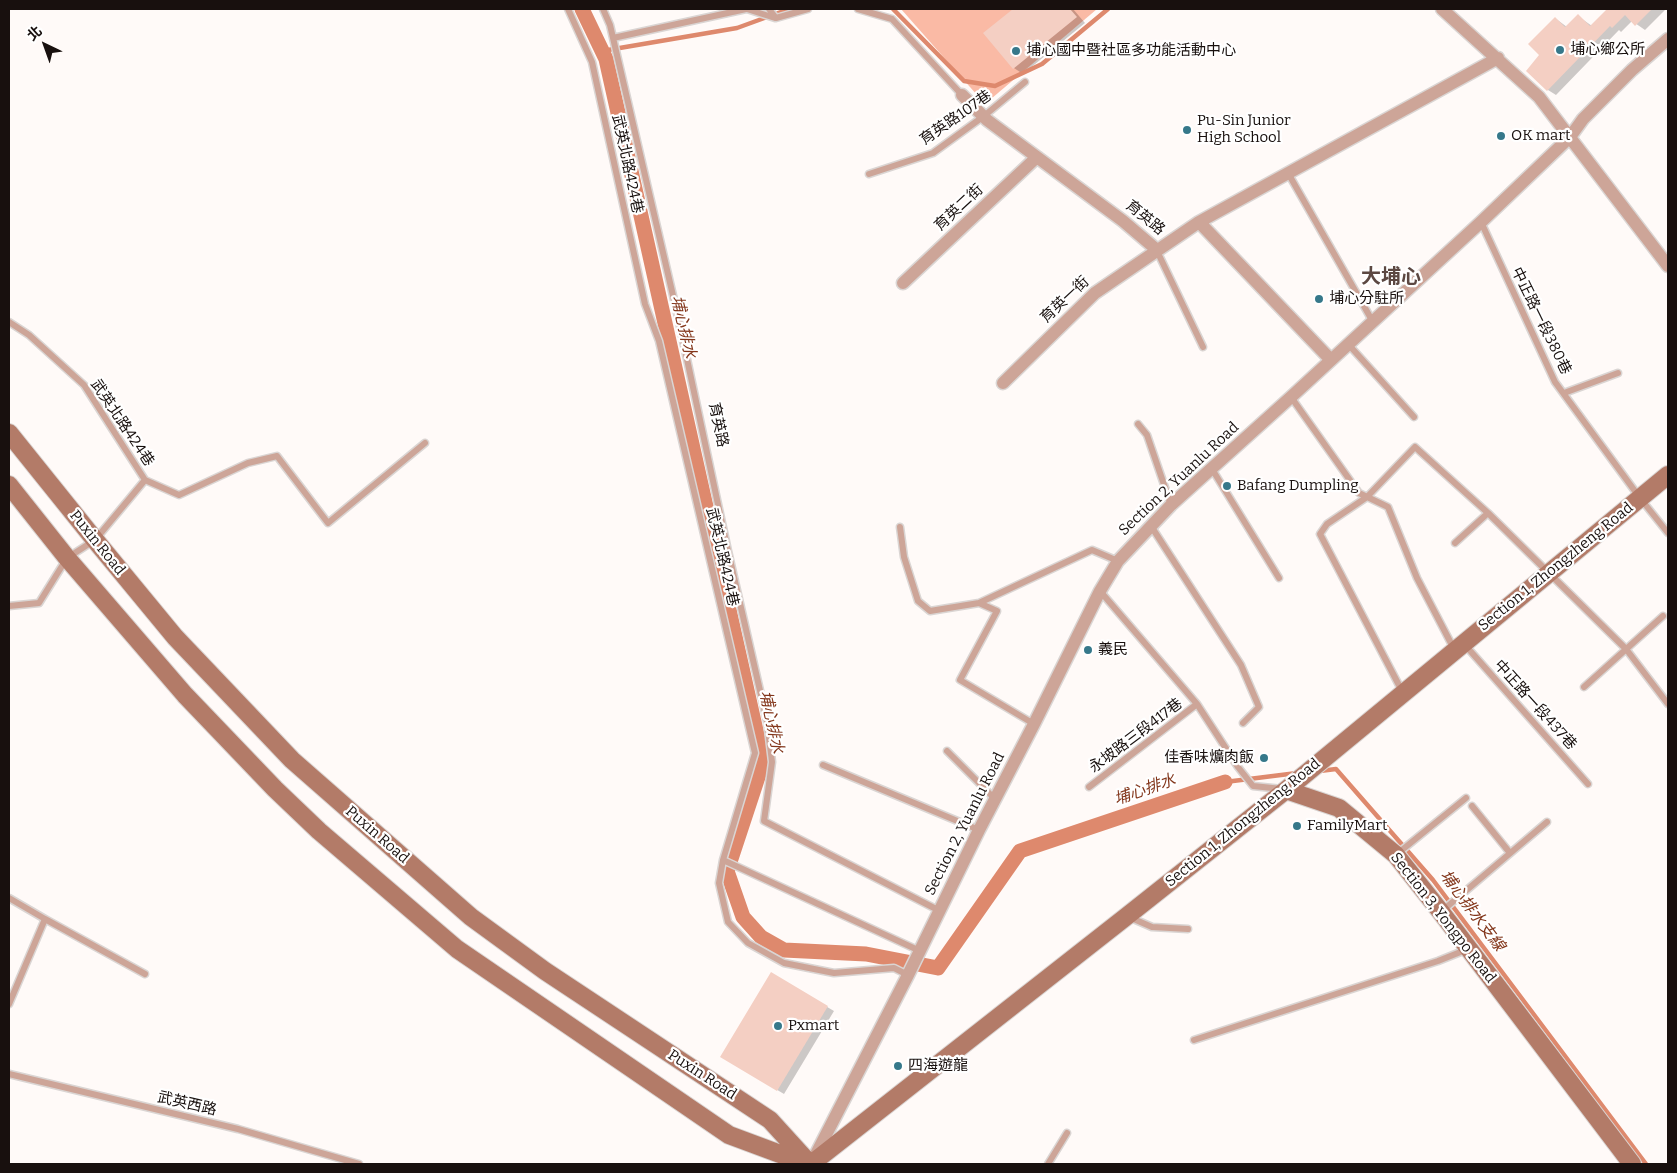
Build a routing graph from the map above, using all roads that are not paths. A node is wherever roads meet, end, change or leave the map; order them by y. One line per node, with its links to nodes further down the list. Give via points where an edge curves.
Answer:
1 (568, 9): 78 (lane, 武英北路424巷, via 592,62 645,304 659,341 755,752)
2 (603, 9): 9 (lane, 育英路)
3 (747, 9): 8 (lane); 9 (lane)
4 (769, 9): 8 (lane)
5 (808, 9): 8 (lane)
6 (858, 9): 13 (lane, 育英路, via 892,19)
7 (1442, 9): 11 (street)
8 (776, 18)
9 (613, 38): 80 (lane, 育英路, via 767,721 772,762 764,821)
10 (1668, 39): 15 (street, Section 2, Yuanlu Road, via 1583,119)
11 (1498, 58): 15 (street, via 1539,97); 17 (street, 育英路)
12 (1025, 82): 14 (lane, 育英路107巷)
13 (962, 95): 14 (street, 育英路)
14 (984, 116): 16 (street, 育英路); 18 (lane, 育英路107巷, via 933,153)
15 (1570, 137): 20 (street, Section 2, Yuanlu Road); 22 (street)
16 (1037, 157): 21 (street, 育英路); 23 (street, 育英二街)
17 (1288, 173): 19 (street, 育英路); 25 (lane)
18 (869, 174)
19 (1199, 222): 21 (street, 育英路); 28 (street)
20 (1481, 222): 25 (street, Section 2, Yuanlu Road); 31 (lane, 中正路一段380巷, via 1555,382)
21 (1157, 250): 27 (lane); 30 (street, 育英一街, via 1094,293)
22 (1668, 266)
23 (903, 283)
24 (9, 322): 39 (lane, 武英北路424巷, via 29,335 84,385)
25 (1373, 322): 26 (street, Section 2, Yuanlu Road)
26 (1348, 344): 28 (street, Section 2, Yuanlu Road); 33 (lane)
27 (1202, 346)
28 (1332, 360): 32 (street, Section 2, Yuanlu Road)
29 (1618, 373): 31 (lane)
30 (1003, 383)
31 (1564, 393): 42 (lane, 中正路一段380巷)
32 (1291, 397): 37 (street, Section 2, Yuanlu Road); 41 (lane)
33 (1414, 416)
34 (1138, 424): 43 (lane, via 1147,436)
35 (9, 433): 48 (street, Puxin Road)
36 (426, 443): 39 (lane, 武英北路424巷, via 328,523 277,456 248,463 180,494)
37 (1212, 468): 43 (street, Section 2, Yuanlu Road); 53 (lane)
38 (1668, 475): 42 (street, Section 1, Zhongzheng Road)
39 (146, 480): 48 (lane, 武英北路424巷)
40 (9, 485): 50 (street, Puxin Road)
41 (1366, 497): 44 (lane, via 1415,446); 58 (lane, 中正路一段437巷, via 1388,507 1417,578); 61 (lane, via 1327,524 1320,534)
42 (1640, 498): 47 (lane, 中正路一段380巷); 52 (street, Section 1, Zhongzheng Road)
43 (1171, 505): 45 (street, Section 2, Yuanlu Road)
44 (1488, 513): 49 (lane); 52 (lane)
45 (1151, 526): 51 (street, Section 2, Yuanlu Road); 64 (lane, via 1241,665 1259,707)
46 (900, 527): 55 (lane, via 904,557 918,601 930,611)
47 (1668, 533)
48 (95, 540): 50 (lane, 武英北路424巷); 94 (street, Puxin Road, via 175,637 292,760 394,850 471,917 545,971 770,1120)
49 (1456, 543)
50 (67, 558): 56 (lane, 武英北路424巷, via 38,603); 94 (street, Puxin Road, via 185,695 275,789 457,949 729,1135)
51 (1118, 561): 54 (street, Section 2, Yuanlu Road); 55 (lane, via 1092,550)
52 (1548, 573): 58 (street, Section 1, Zhongzheng Road); 59 (lane)
53 (1279, 578)
54 (1100, 591): 62 (lane, Section 3, Yongpo Road); 65 (street, Section 2, Yuanlu Road)
55 (979, 603): 65 (lane, via 997,611 960,680)
56 (9, 606)
57 (1664, 616): 59 (lane)
58 (1459, 646): 61 (street, Section 1, Zhongzheng Road); 68 (lane, 中正路一段437巷)
59 (1626, 649): 60 (lane); 63 (lane)
60 (1584, 687)
61 (1403, 693): 70 (street, Section 1, Zhongzheng Road)
62 (1197, 704): 69 (lane, 永坡路三段417巷); 70 (lane, Section 3, Yongpo Road, via 1253,786)
63 (1668, 704)
64 (1243, 723)
65 (1034, 724): 72 (street, Section 2, Yuanlu Road)
66 (947, 751): 72 (lane)
67 (823, 765): 75 (lane)
68 (1588, 784)
69 (1089, 787)
70 (1286, 790): 77 (street, Section 3, Yongpo Road, via 1339,808); 82 (street, Section 1, Zhongzheng Road)
71 (1466, 798): 77 (lane)
72 (995, 799): 75 (street, Section 2, Yuanlu Road)
73 (1472, 806): 76 (lane)
74 (1548, 822): 76 (lane)
75 (979, 830): 80 (street, Section 2, Yuanlu Road)
76 (1510, 854): 81 (lane)
77 (1396, 855): 81 (street, Section 3, Yongpo Road)
78 (724, 860): 86 (lane); 88 (lane, 武英北路424巷, via 718,882 728,922 748,943 784,963 834,973 894,968)
79 (9, 898): 83 (lane)
80 (940, 911): 86 (street, Section 2, Yuanlu Road)
81 (1441, 912): 85 (street, Section 3, Yongpo Road)
82 (1127, 916): 84 (lane, via 1152,927); 94 (street, Section 1, Zhongzheng Road)
83 (45, 919): 87 (lane); 89 (lane)
84 (1188, 929)
85 (1468, 949): 90 (lane); 96 (street, Section 3, Yongpo Road)
86 (920, 951): 88 (street, Section 2, Yuanlu Road)
87 (145, 974)
88 (908, 975): 94 (street, Section 2, Yuanlu Road)
89 (9, 1004)
90 (1194, 1040)
91 (9, 1074): 93 (lane, 武英西路, via 238,1129)
92 (1067, 1133): 95 (lane)
93 (359, 1164)
94 (810, 1164)
95 (1048, 1164)
96 (1632, 1164)

